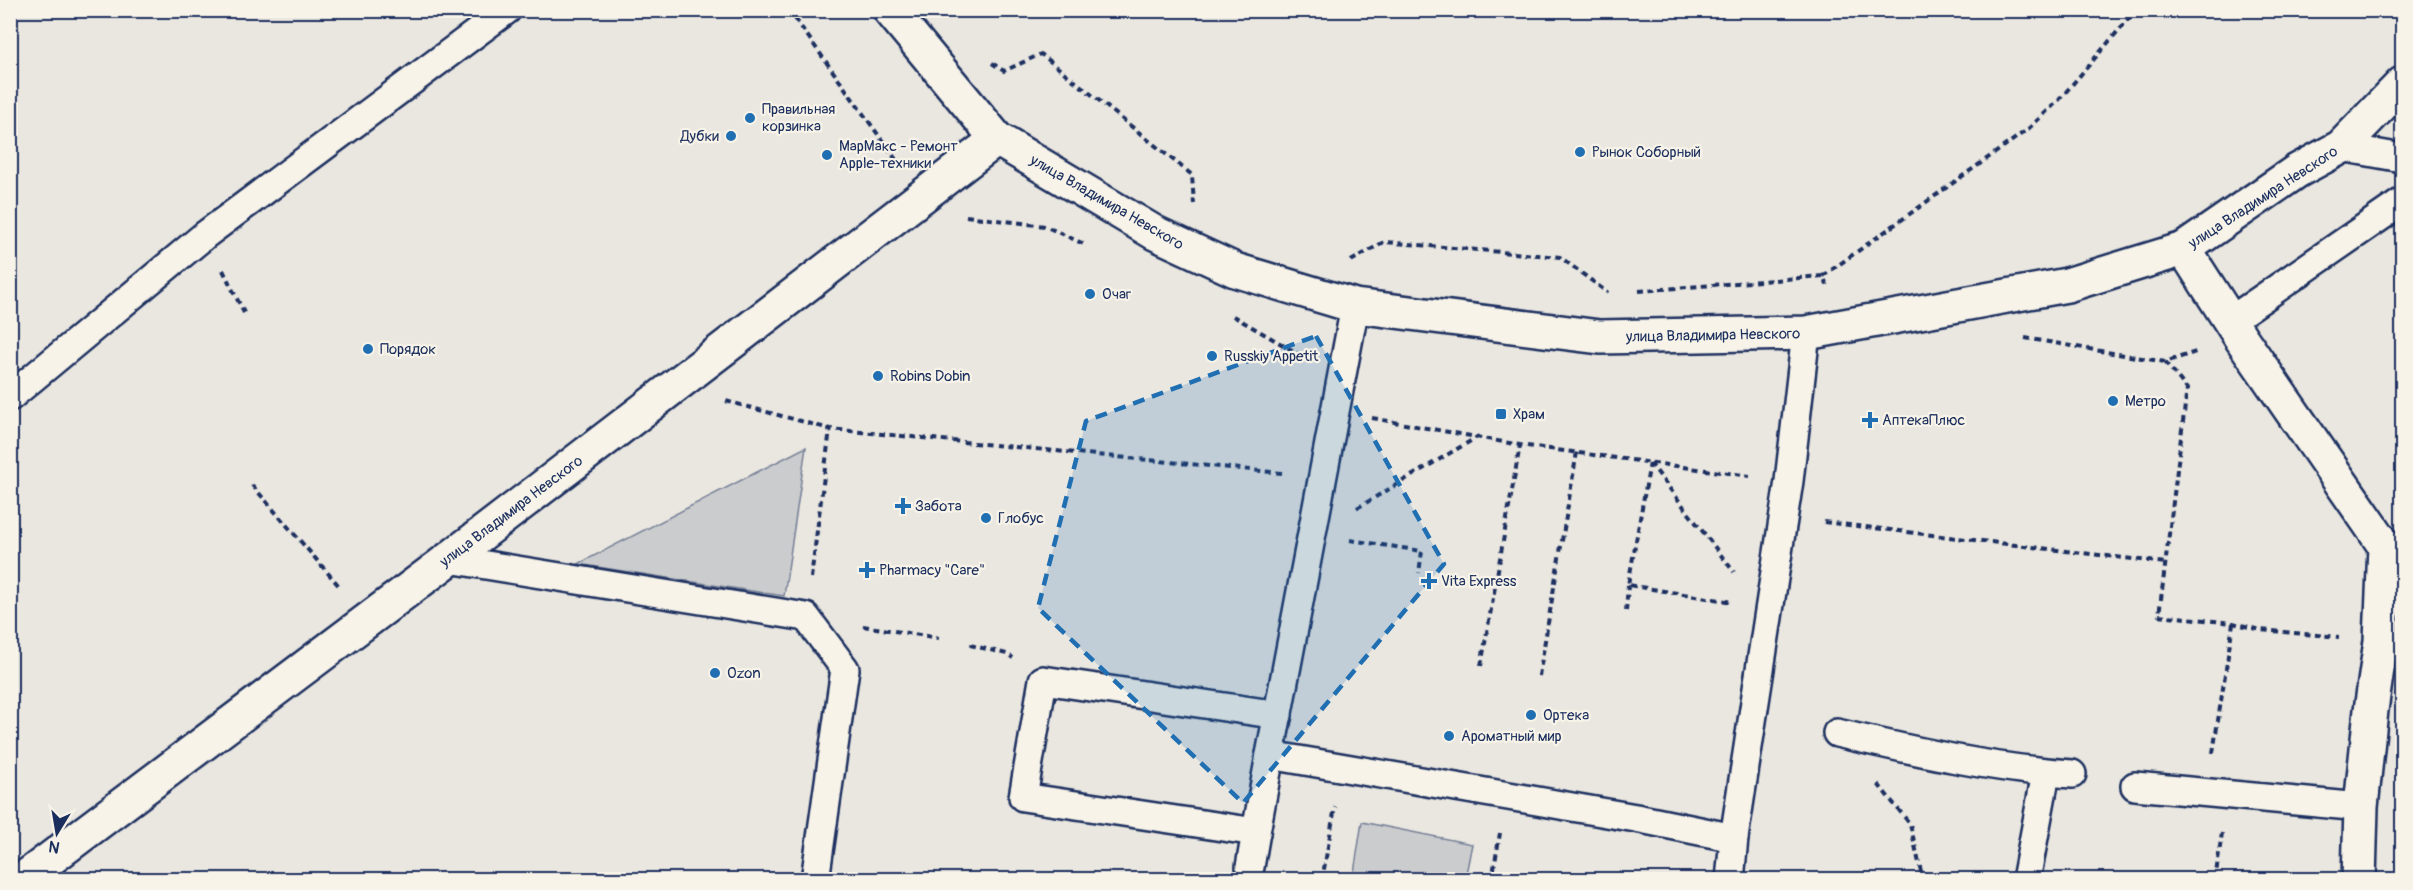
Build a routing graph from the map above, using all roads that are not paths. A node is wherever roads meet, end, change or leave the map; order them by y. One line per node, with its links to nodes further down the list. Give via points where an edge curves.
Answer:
1 (507, 10): 12 (lane, via 206,235)
2 (890, 10): 4 (street, улица Владимира Невского)
3 (2403, 84): 5 (street, улица Владимира Невского)
4 (997, 139): 9 (street, улица Владимира Невского, via 1155,233 1235,270); 14 (street, улица Владимира Невского)
5 (2341, 147): 6 (lane); 8 (street, улица Владимира Невского, via 2297,171)
6 (2403, 158)
7 (2403, 202): 10 (lane)
8 (2184, 249): 10 (street); 11 (street, улица Владимира Невского, via 2067,285)
9 (1355, 306): 11 (street, улица Владимира Невского, via 1600,337); 15 (lane)
10 (2231, 320): 13 (street)
11 (1806, 333): 21 (lane, via 1790,481 1765,609)
12 (10, 398)
13 (2394, 549): 19 (street)
14 (449, 559): 23 (street, улица Владимира Невского); 24 (lane, via 806,617 845,669)
15 (1278, 715): 17 (lane); 20 (lane, via 1043,680 1023,797)
16 (1838, 733): 26 (lane, via 1906,749 2059,774)
17 (1270, 755): 20 (lane); 21 (lane)
18 (2135, 786): 19 (lane)
19 (2361, 807): 27 (street)
20 (1256, 832): 22 (lane)
21 (1734, 838): 25 (lane)
22 (1250, 867)
23 (22, 879)
24 (814, 879)
25 (1730, 879)
26 (2026, 879)
27 (2359, 879)

